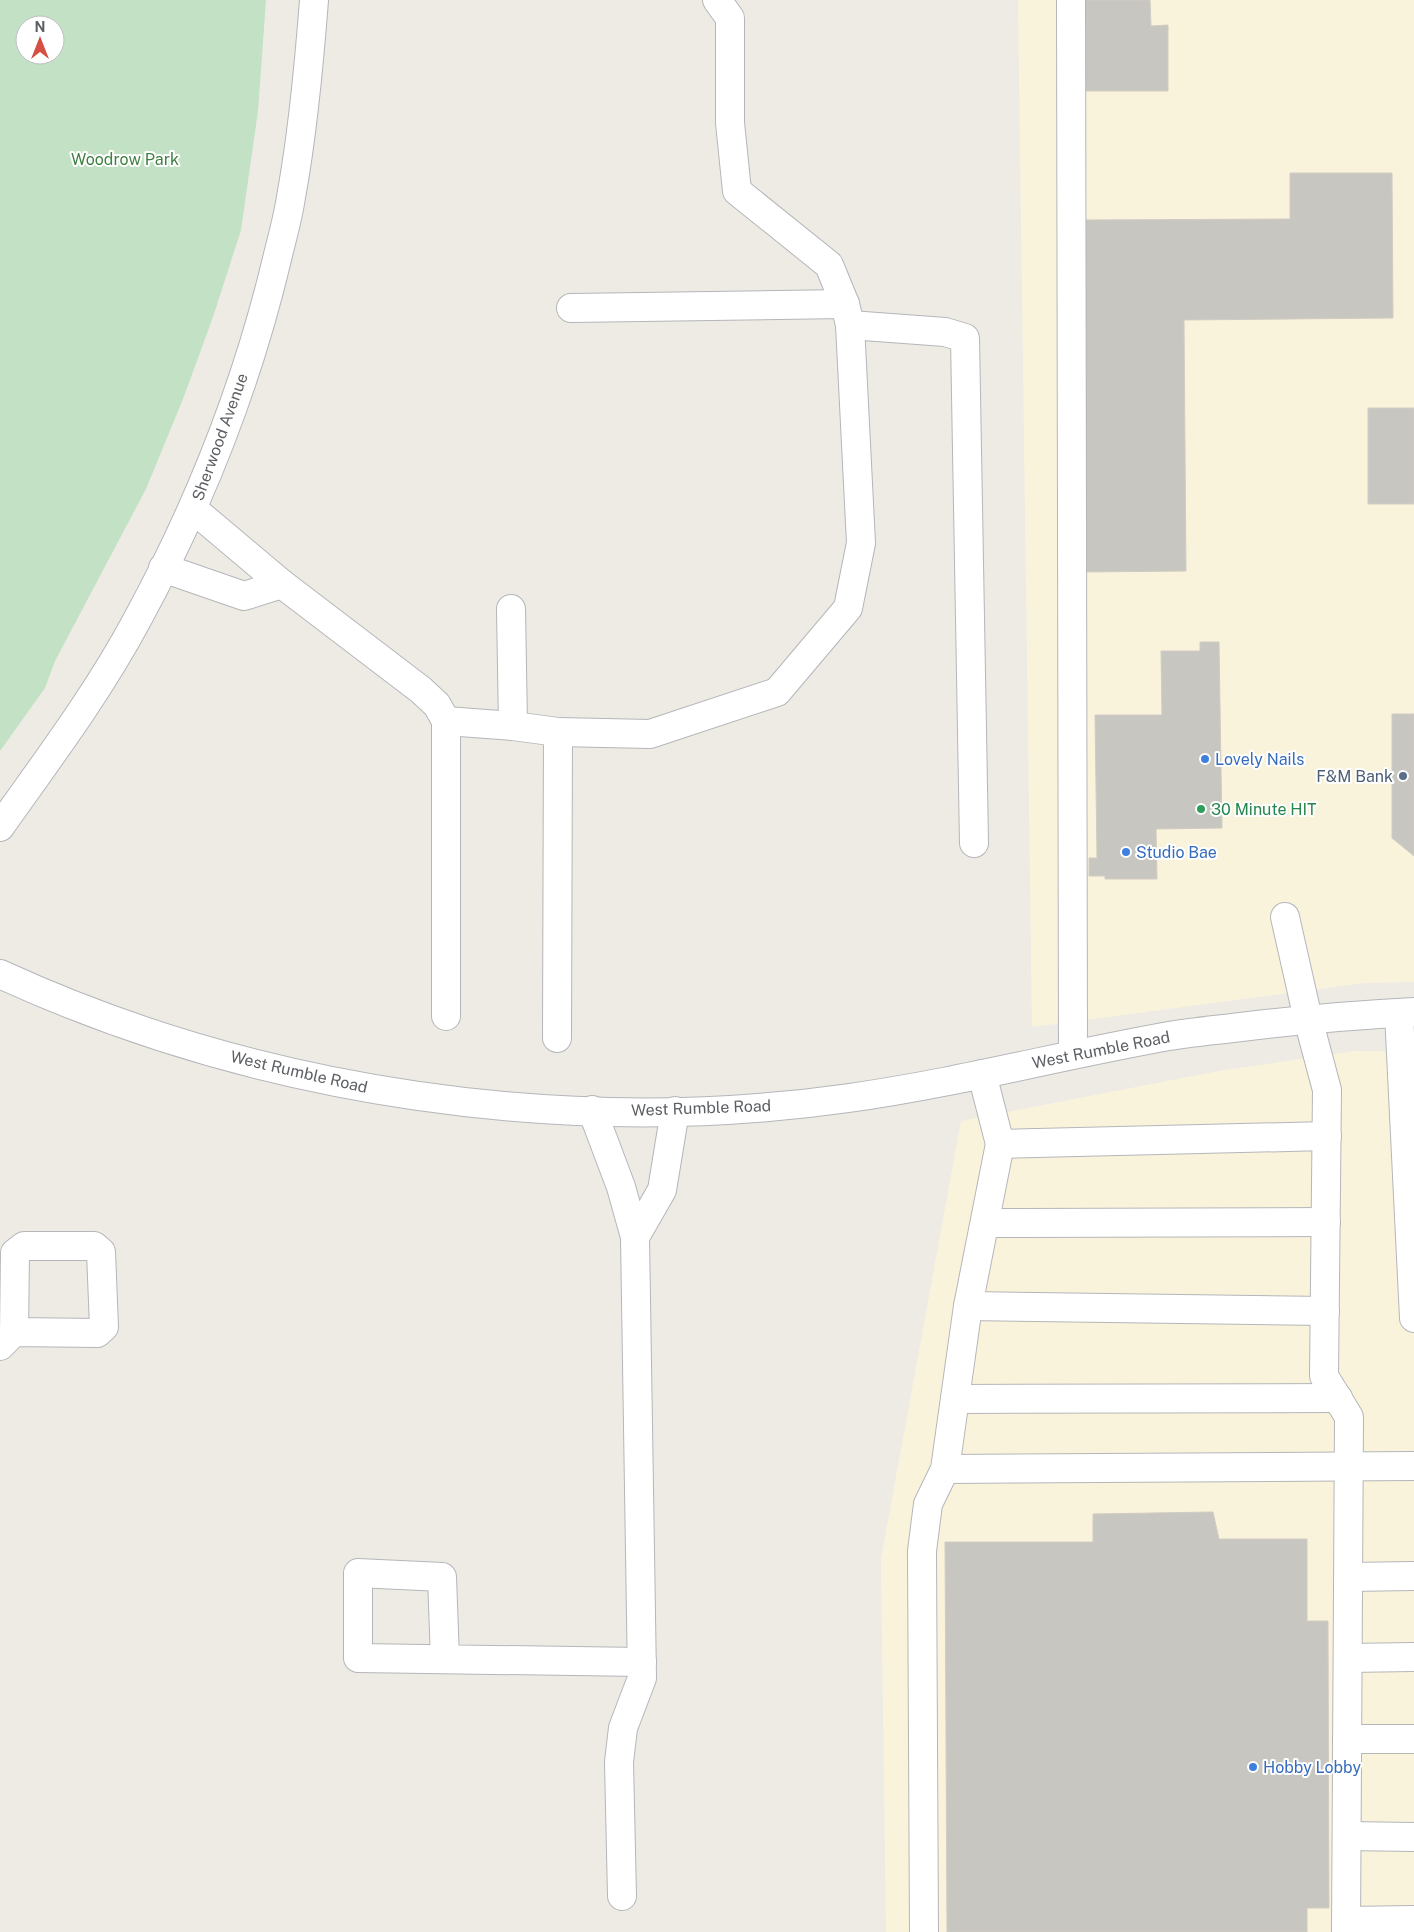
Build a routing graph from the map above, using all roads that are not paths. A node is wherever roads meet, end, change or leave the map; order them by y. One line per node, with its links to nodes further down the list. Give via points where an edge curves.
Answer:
1 (314, 0): 6 (street, Sherwood Avenue, via 307,91 291,200 266,306 234,406)
2 (717, 0): 5 (street, via 730,18 730,123 737,191 829,266)
3 (1070, 0): 21 (street)
4 (571, 308): 5 (street)
5 (847, 314): 12 (street, via 862,543 848,608 777,692 650,734); 14 (street, via 965,338)
6 (193, 509): 7 (street, Sherwood Avenue); 8 (street)
7 (163, 568): 8 (street, via 244,596); 13 (street, Sherwood Avenue, via 137,620 86,706)
8 (282, 584): 10 (street, via 421,690 437,705)
9 (510, 609): 11 (street)
10 (446, 721): 11 (street); 18 (street)
11 (513, 726): 12 (street)
12 (558, 732): 20 (street)
13 (0, 827)
14 (974, 843)
15 (1285, 917): 19 (street)
16 (0, 974): 23 (street, West Rumble Road, via 42,993 171,1040 277,1069 394,1092 493,1105)
17 (1406, 1012): 19 (street, West Rumble Road); 30 (street)
18 (446, 1016)
19 (1308, 1019): 21 (street, West Rumble Road, via 1172,1036); 25 (street, via 1327,1090)
20 (557, 1038)
21 (1073, 1054): 22 (street, West Rumble Road)
22 (982, 1074): 24 (street, West Rumble Road, via 848,1098 739,1109); 26 (street)
23 (592, 1110): 24 (street, West Rumble Road); 29 (street, via 621,1187)
24 (675, 1111): 29 (street, via 662,1190)
25 (1327, 1136): 26 (street); 27 (street)
26 (1000, 1144): 28 (street)
27 (1326, 1222): 28 (street); 32 (street)
28 (985, 1223): 31 (street)
29 (635, 1237): 44 (street)
30 (1412, 1250): 33 (street)
31 (968, 1306): 32 (street); 35 (street)
32 (1325, 1311): 34 (street, via 1324,1376)
33 (1414, 1318)
34 (1338, 1398): 35 (street); 37 (street, via 1349,1417)
35 (955, 1399): 38 (street)
36 (1414, 1466): 37 (street)
37 (1349, 1467): 38 (street); 39 (street)
38 (945, 1469): 52 (street, via 928,1504 922,1551)
39 (1349, 1576): 40 (street); 42 (street)
40 (1414, 1576)
41 (1414, 1657): 42 (street)
42 (1348, 1658): 45 (street)
43 (445, 1659): 44 (street)
44 (642, 1662): 49 (street, via 642,1678 623,1728 619,1762)
45 (1348, 1739): 46 (street); 47 (street)
46 (1414, 1739)
47 (1347, 1836): 48 (street); 51 (street)
48 (1414, 1836)
49 (622, 1896)
50 (1414, 1920): 51 (street)
51 (1346, 1926)
52 (924, 1932)

